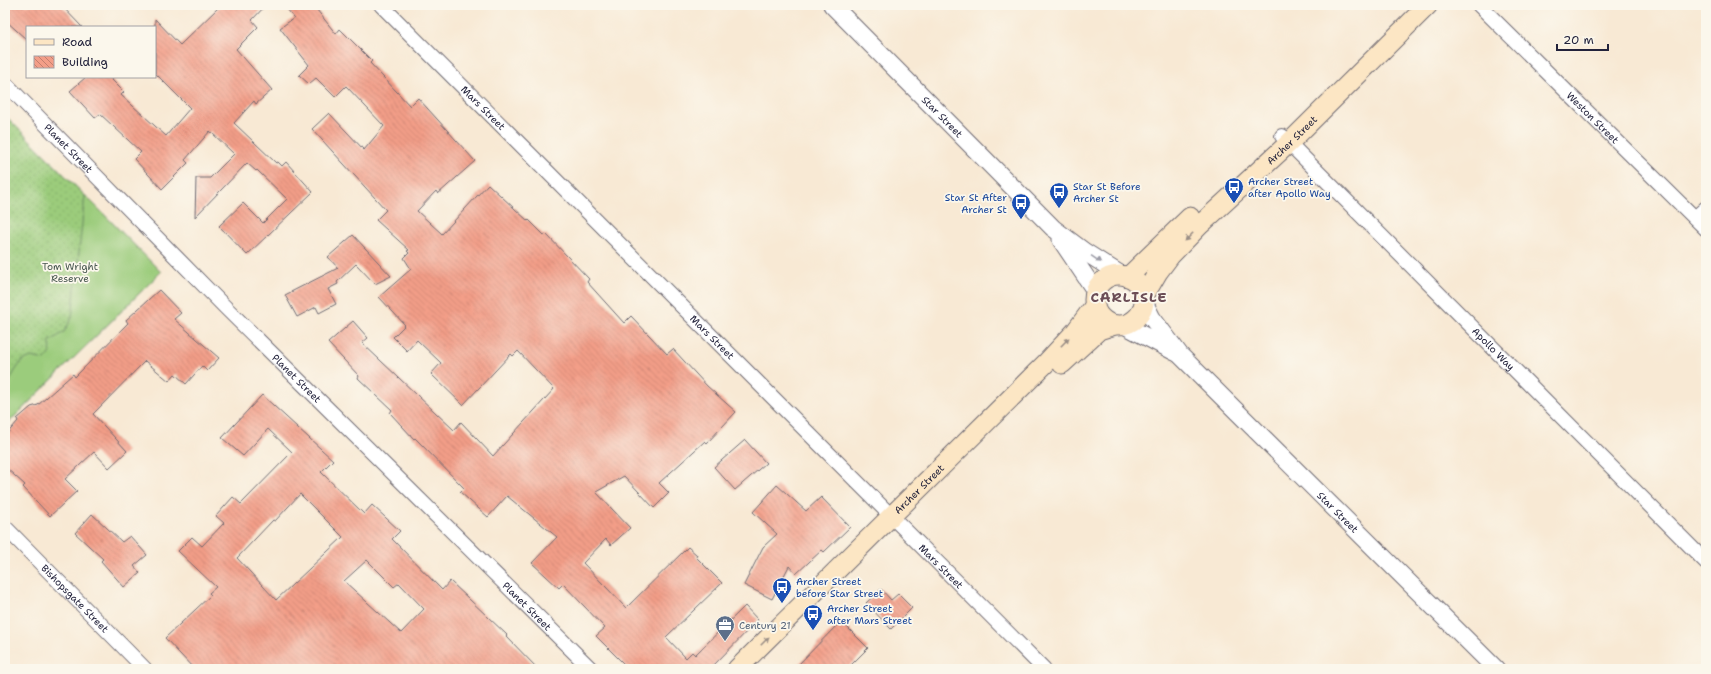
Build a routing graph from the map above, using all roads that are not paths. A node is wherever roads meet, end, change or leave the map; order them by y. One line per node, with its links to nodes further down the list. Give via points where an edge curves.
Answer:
1 (381, 5): 17 (street, Mars Street)
2 (832, 5): 10 (street, Star Street)
3 (1410, 5): 7 (main road, Archer Street)
4 (1428, 5): 7 (main road, Archer Street)
5 (1479, 5): 9 (street, Weston Street)
6 (5, 83): 21 (street, Planet Street, via 238,319)
7 (1286, 140): 12 (main road, Archer Street, via 1191,216); 14 (main road, Archer Street, one-way to 14, via 1170,256); 19 (street, Apollo Way)
8 (1706, 208): 9 (street)
9 (1695, 218): 11 (street, Weston Street)
10 (1053, 228): 12 (street, Star Street, one-way to 12); 13 (street, Star Street)
11 (1706, 229)
12 (1125, 277): 13 (main road, via 1114,276 1106,279 1100,285); 14 (main road, via 1141,288)
13 (1095, 299): 15 (main road, via 1102,318); 17 (main road, Archer Street, one-way to 13, via 1075,332)
14 (1144, 299): 15 (main road, via 1138,317 1132,322); 16 (street, Star Street, via 1152,318)
15 (1119, 325): 16 (street, Star Street); 17 (main road, Archer Street, via 1099,330 1080,346)
16 (1180, 355): 25 (street, Star Street)
17 (896, 520): 22 (main road, Archer Street, one-way to 17); 23 (main road, Archer Street); 24 (street, Mars Street)
18 (5, 528): 20 (street, Bishopsgate Street)
19 (1706, 562)
20 (145, 669)
21 (591, 669)
22 (737, 669)
23 (755, 669)
24 (1044, 669)
25 (1496, 669)

